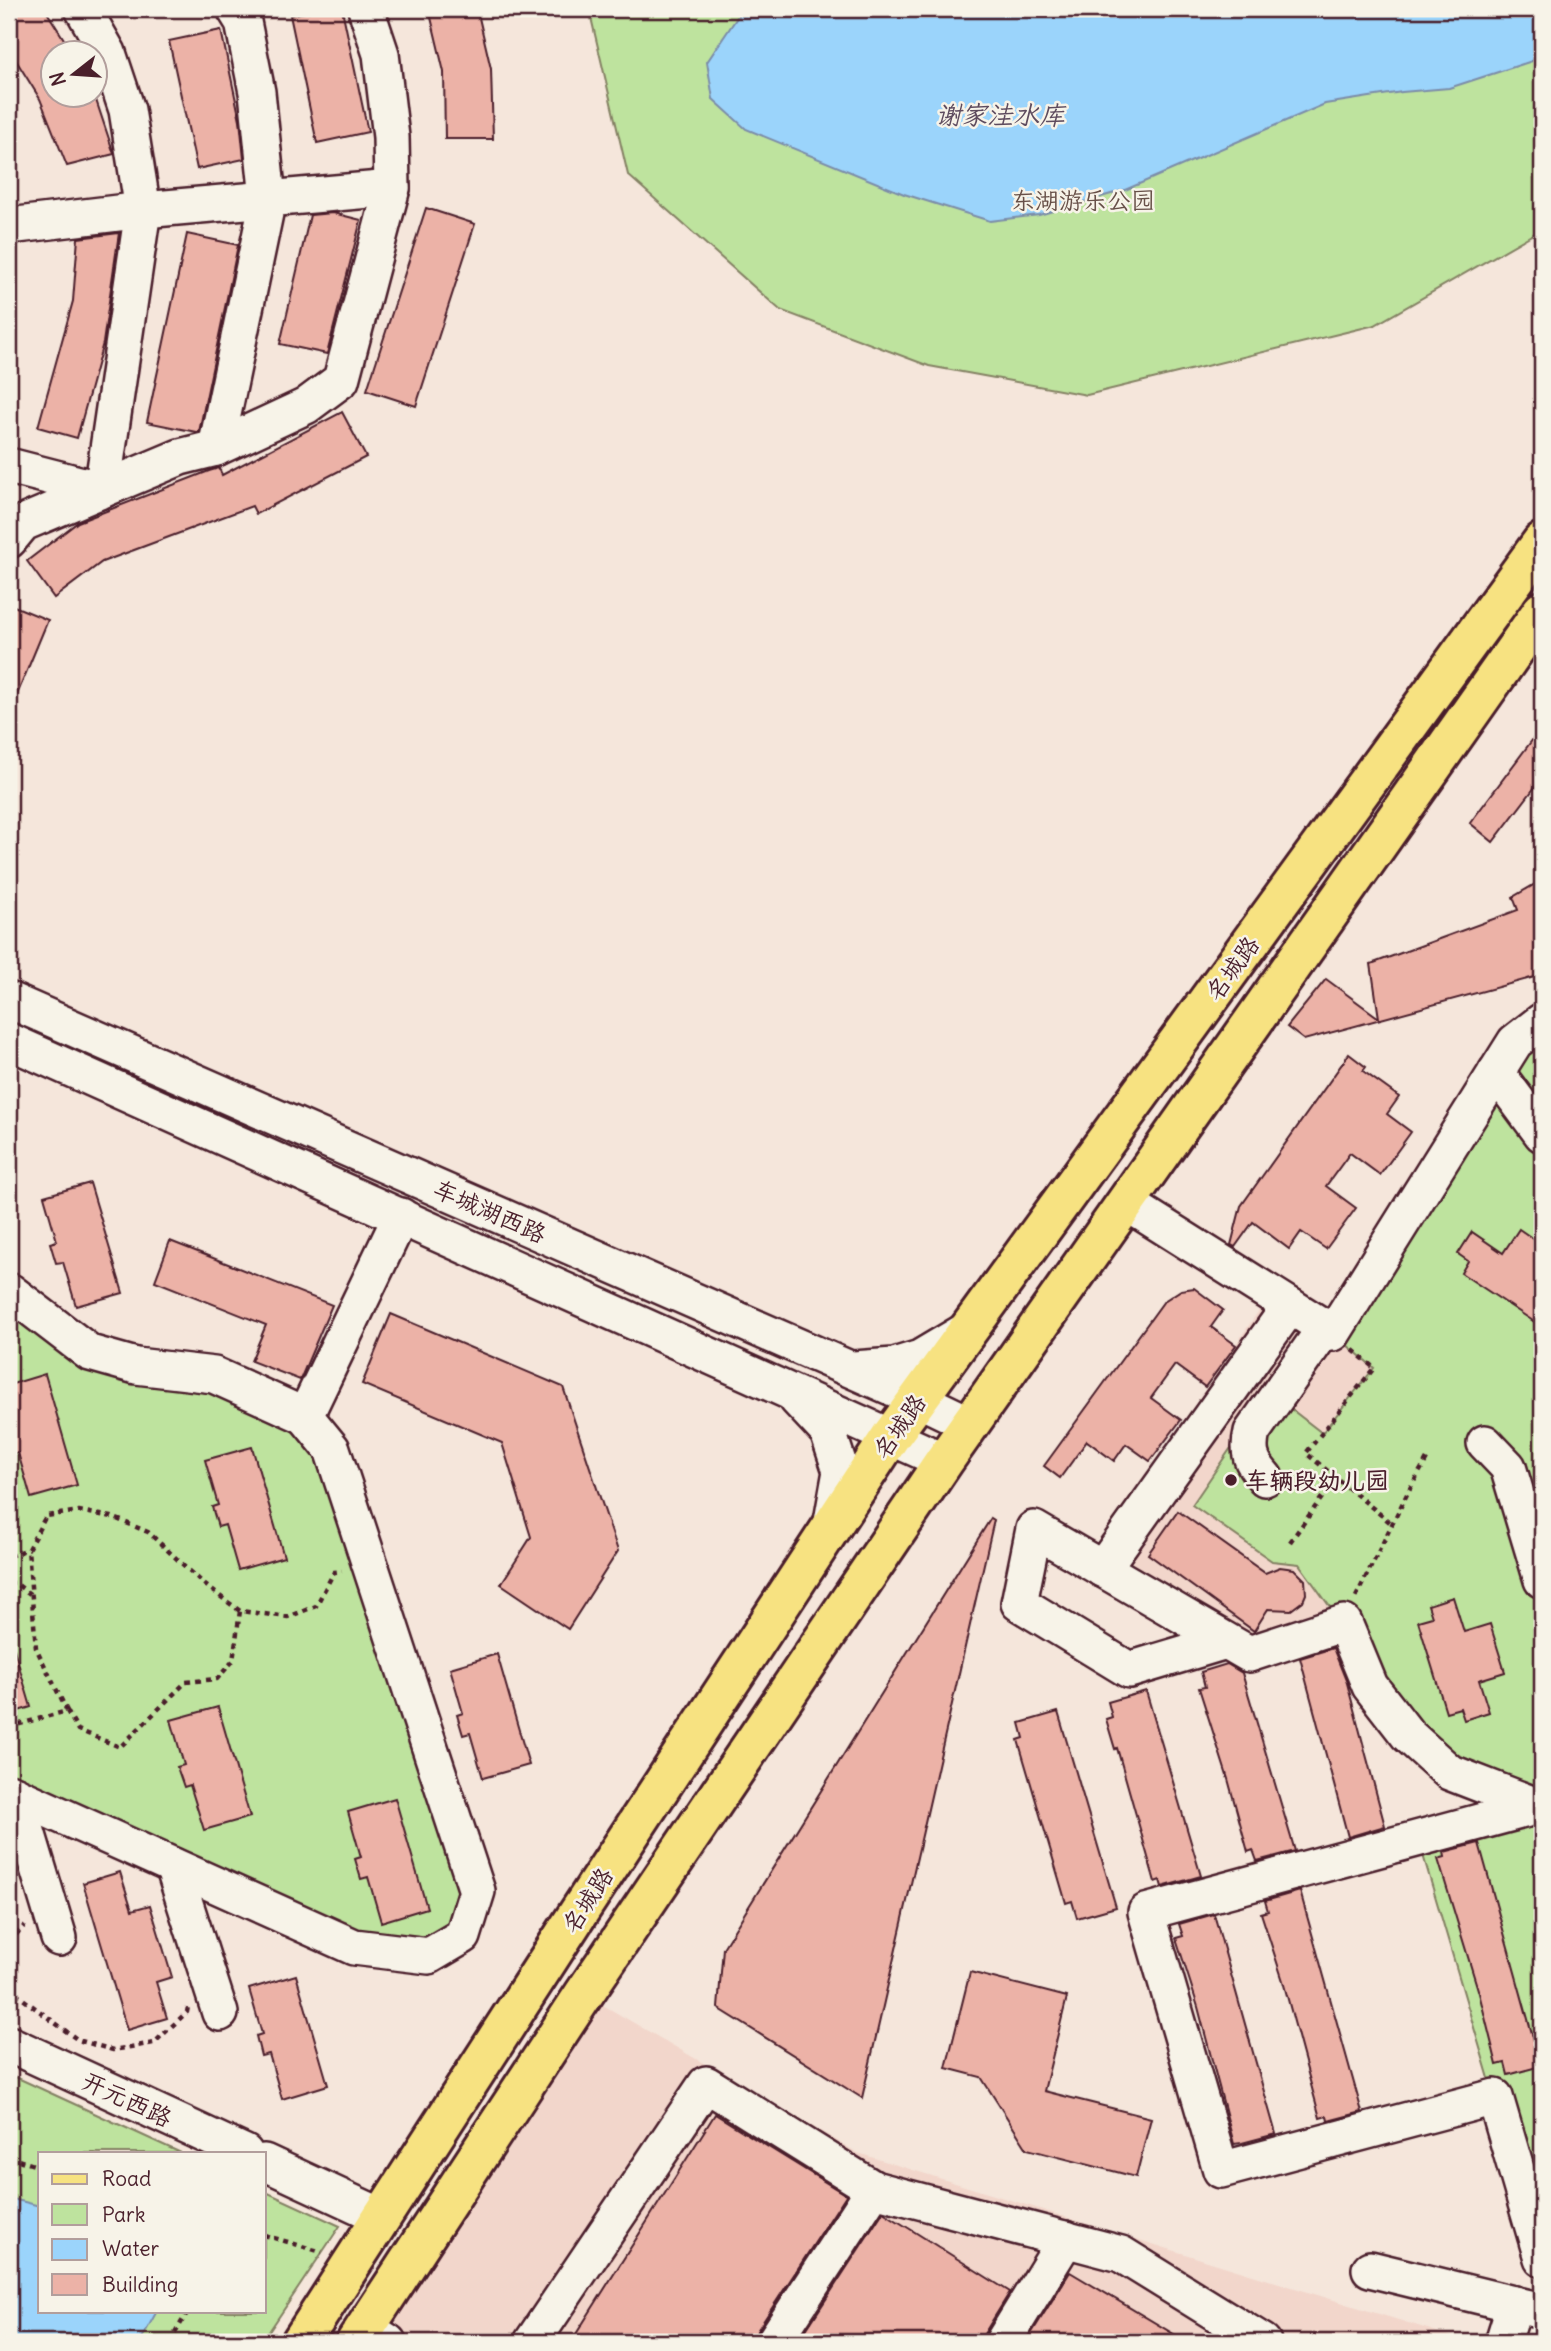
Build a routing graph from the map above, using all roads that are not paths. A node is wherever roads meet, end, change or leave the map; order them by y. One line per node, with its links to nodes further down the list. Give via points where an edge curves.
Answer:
1 (83, 9): 6 (street, via 108,53 127,110)
2 (234, 9): 5 (street, via 243,22 257,92)
3 (366, 9): 4 (street, via 381,54 391,137)
4 (391, 188): 5 (street); 8 (street, via 341,380 306,406)
5 (268, 199): 6 (street); 8 (street)
6 (144, 210): 7 (street); 10 (street)
7 (9, 226)
8 (216, 448): 10 (street, via 180,457)
9 (9, 466): 10 (street)
10 (102, 490): 11 (street, via 23,523)
11 (9, 540)
12 (1542, 542): 23 (main road, 名城路)
13 (1542, 611): 19 (main road, 名城路)
14 (9, 1000): 25 (street, 车城湖西路)
15 (1542, 1021): 17 (street, via 1515,1042)
16 (9, 1041): 20 (street, 车城湖西路)
17 (1496, 1072): 18 (street); 24 (street)
18 (1542, 1134)
19 (1125, 1202): 22 (street); 29 (main road, 名城路)
20 (401, 1216): 26 (street, 车城湖西路); 28 (street)
21 (9, 1291): 28 (street, via 90,1353 136,1366 214,1375)
22 (1290, 1306): 24 (street); 35 (street)
23 (970, 1328): 25 (street, via 920,1358 894,1366); 27 (main road, 名城路)
24 (1329, 1331): 33 (street, via 1252,1432 1253,1464)
25 (851, 1369): 27 (street, 车城湖西路)
26 (788, 1389): 30 (street, 车城湖西路); 34 (street, via 828,1432 841,1471)
27 (918, 1399): 29 (street, 车城湖西路); 30 (main road, 名城路)
28 (305, 1416): 40 (street, via 331,1449 477,1891 463,1936 429,1956 354,1947)
29 (970, 1423): 32 (main road, 名城路)
30 (891, 1436): 32 (street, 车城湖西路); 34 (main road, 名城路)
31 (1485, 1443): 36 (street, via 1508,1467)
32 (944, 1461): 52 (main road, 名城路, via 584,1994)
33 (1265, 1478)
34 (831, 1527): 47 (main road, 名城路)
35 (1102, 1569): 37 (street); 37 (street, via 1034,1529 1019,1602 1129,1670)
36 (1542, 1580)
37 (1226, 1641): 39 (street, via 1249,1654 1344,1623 1370,1686 1408,1735 1450,1772)
38 (12, 1793): 40 (street); 41 (street)
39 (1540, 1805): 49 (street, via 1146,1912 1221,2170 1494,2097)
40 (173, 1866): 42 (street)
41 (59, 1938)
42 (220, 2013)
43 (9, 2044): 44 (street, 开元西路)
44 (244, 2152)
45 (266, 2163): 47 (street)
46 (874, 2189): 48 (street); 54 (street, via 706,2084); 55 (street)
47 (383, 2217): 53 (main road, 名城路)
48 (1066, 2239): 56 (street); 57 (street, via 1121,2254)
49 (1542, 2258)
50 (1370, 2269): 51 (street)
51 (1528, 2308): 58 (street)
52 (370, 2337)
53 (302, 2342)
54 (532, 2342)
55 (774, 2342)
56 (1003, 2342)
57 (1263, 2342)
58 (1503, 2342)

